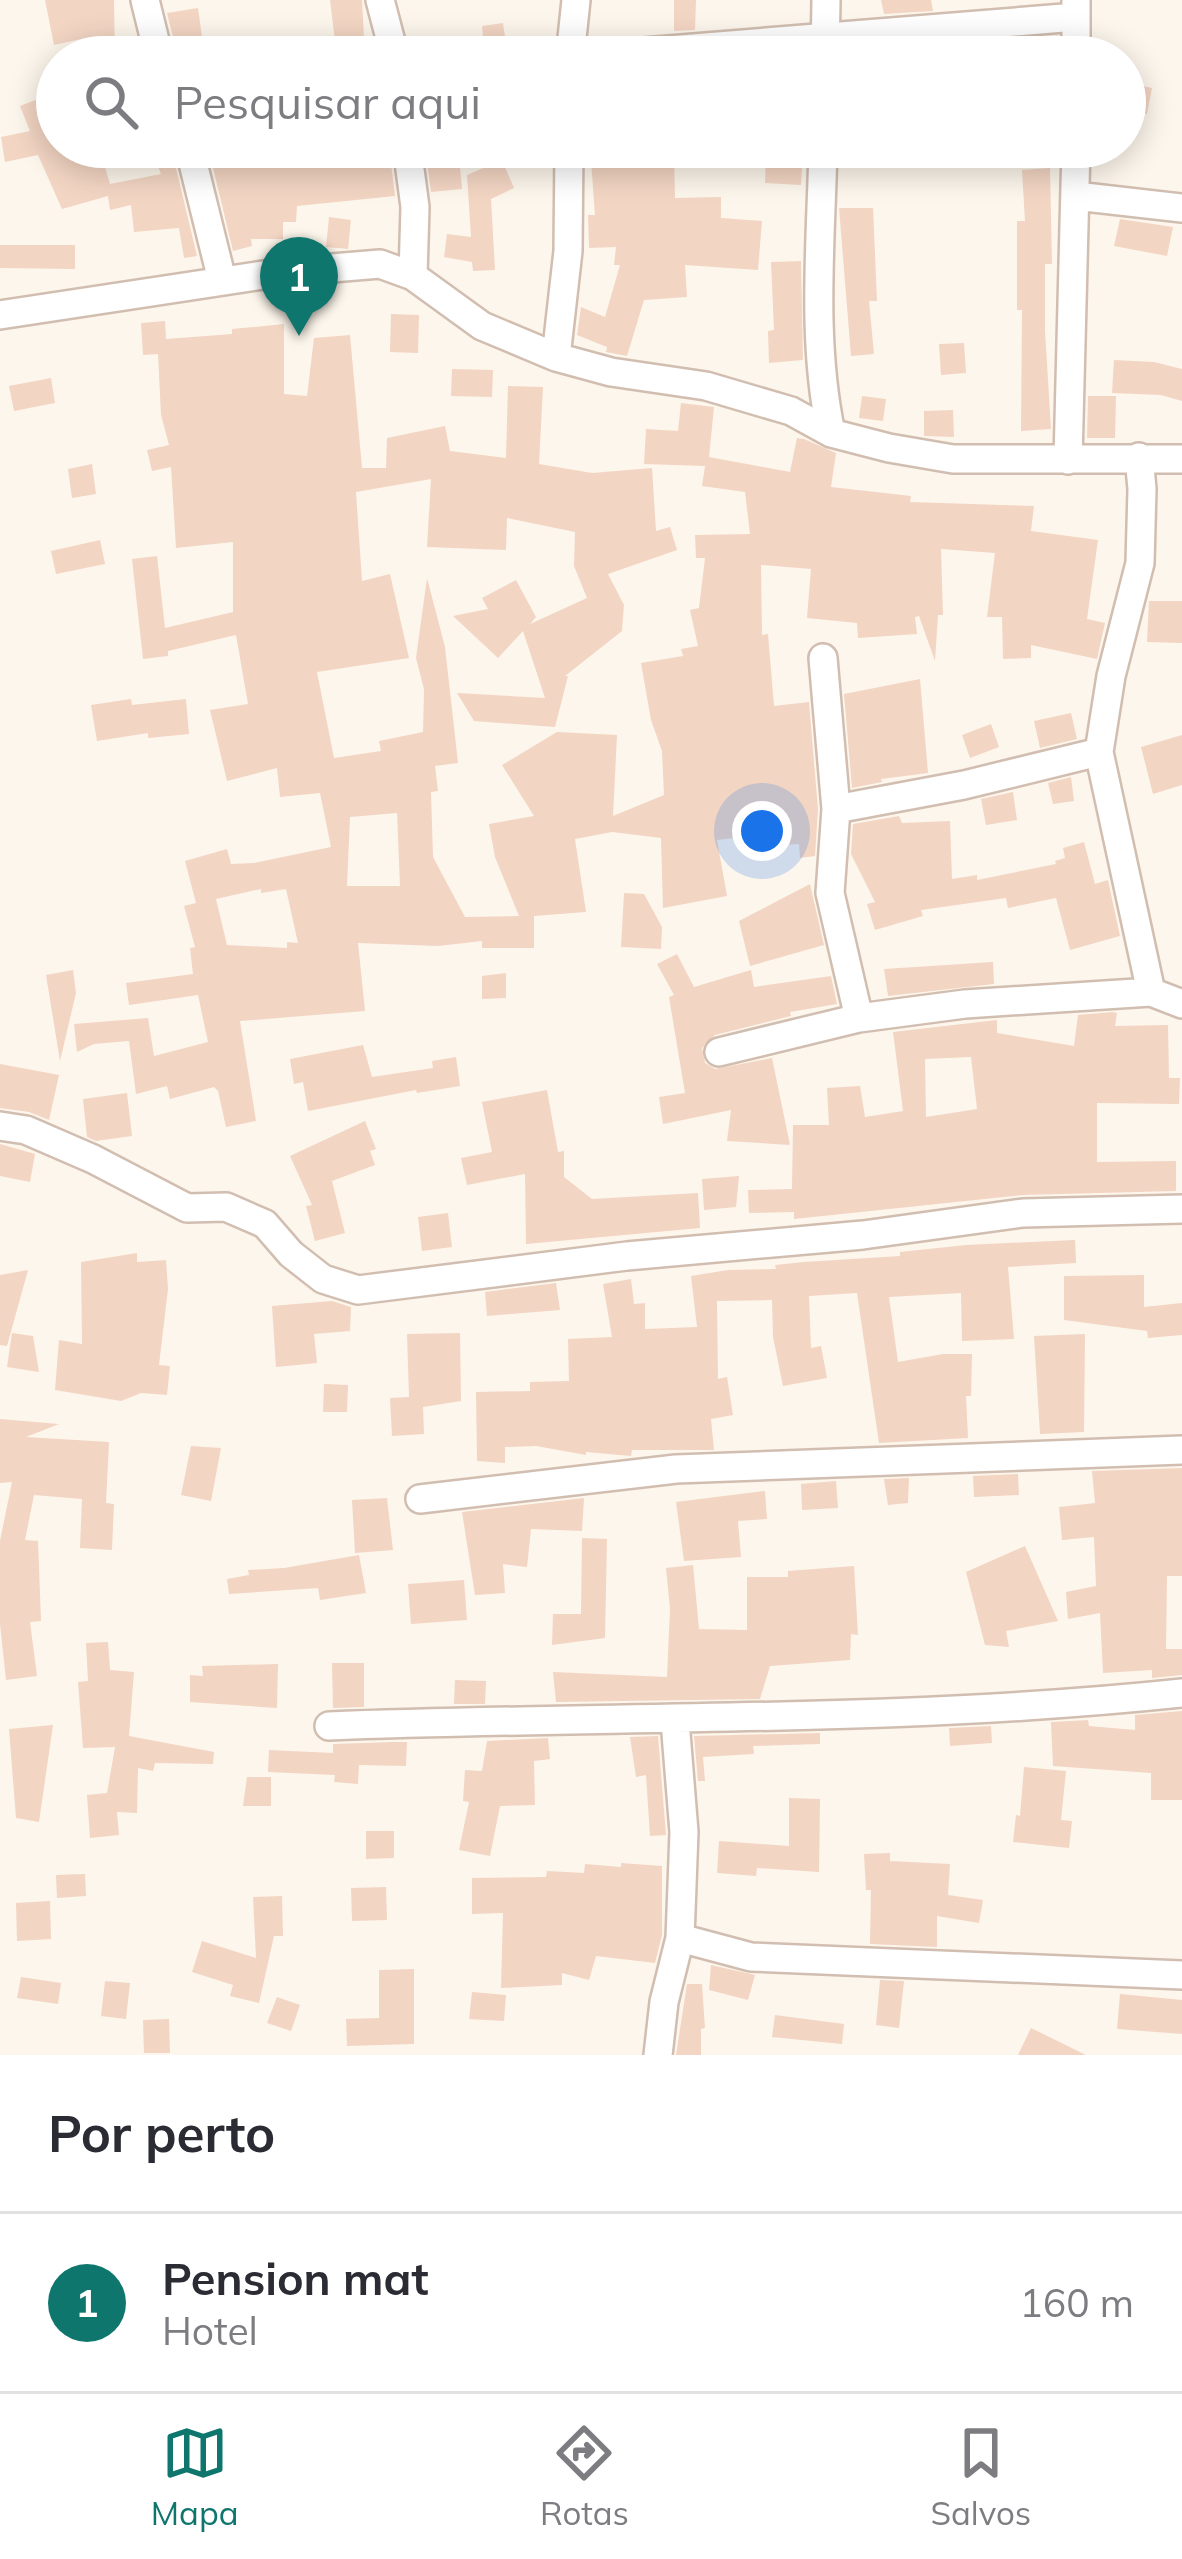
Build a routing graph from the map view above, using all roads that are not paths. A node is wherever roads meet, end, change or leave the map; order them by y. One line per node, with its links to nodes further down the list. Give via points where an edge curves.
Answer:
1 (146, 0): 6 (street)
2 (380, 0): 7 (street)
3 (576, 0): 8 (street)
4 (826, 0): 9 (street)
5 (1076, 8): 10 (street)
6 (154, 36)
7 (389, 36)
8 (572, 36)
9 (825, 36)
10 (900, 36)
11 (194, 168): 19 (street)
12 (410, 168): 18 (street)
13 (569, 168): 21 (street)
14 (823, 168): 22 (street, via 819,342)
15 (1076, 168): 16 (street)
16 (1076, 196): 17 (street); 25 (street)
17 (1182, 208)
18 (413, 276): 19 (street, via 380,264); 21 (street, via 482,326)
19 (222, 280): 20 (street)
20 (0, 315)
21 (556, 356): 22 (street, via 706,386 790,410)
22 (831, 433): 25 (street, via 953,459)
23 (1138, 457): 24 (street); 25 (street); 27 (street, via 1140,563)
24 (1182, 458)
25 (1068, 460)
26 (823, 658): 28 (street)
27 (1100, 752): 28 (street); 29 (street)
28 (836, 809): 31 (street, via 830,893)
29 (1151, 992): 30 (street); 31 (street)
30 (1182, 1004)
31 (860, 1018): 32 (street)
32 (719, 1052)
33 (0, 1126): 34 (street, via 26,1130 187,1208 226,1208 266,1224 323,1279 358,1290 1023,1213)
34 (1182, 1209)
35 (1182, 1450): 36 (street, via 676,1469)
36 (420, 1499)
37 (1182, 1693): 38 (street)
38 (674, 1721): 39 (street); 40 (street, via 684,1832)
39 (329, 1726)
40 (680, 1938): 41 (street, via 751,1957); 42 (street)
41 (1182, 1976)
42 (658, 2055)

